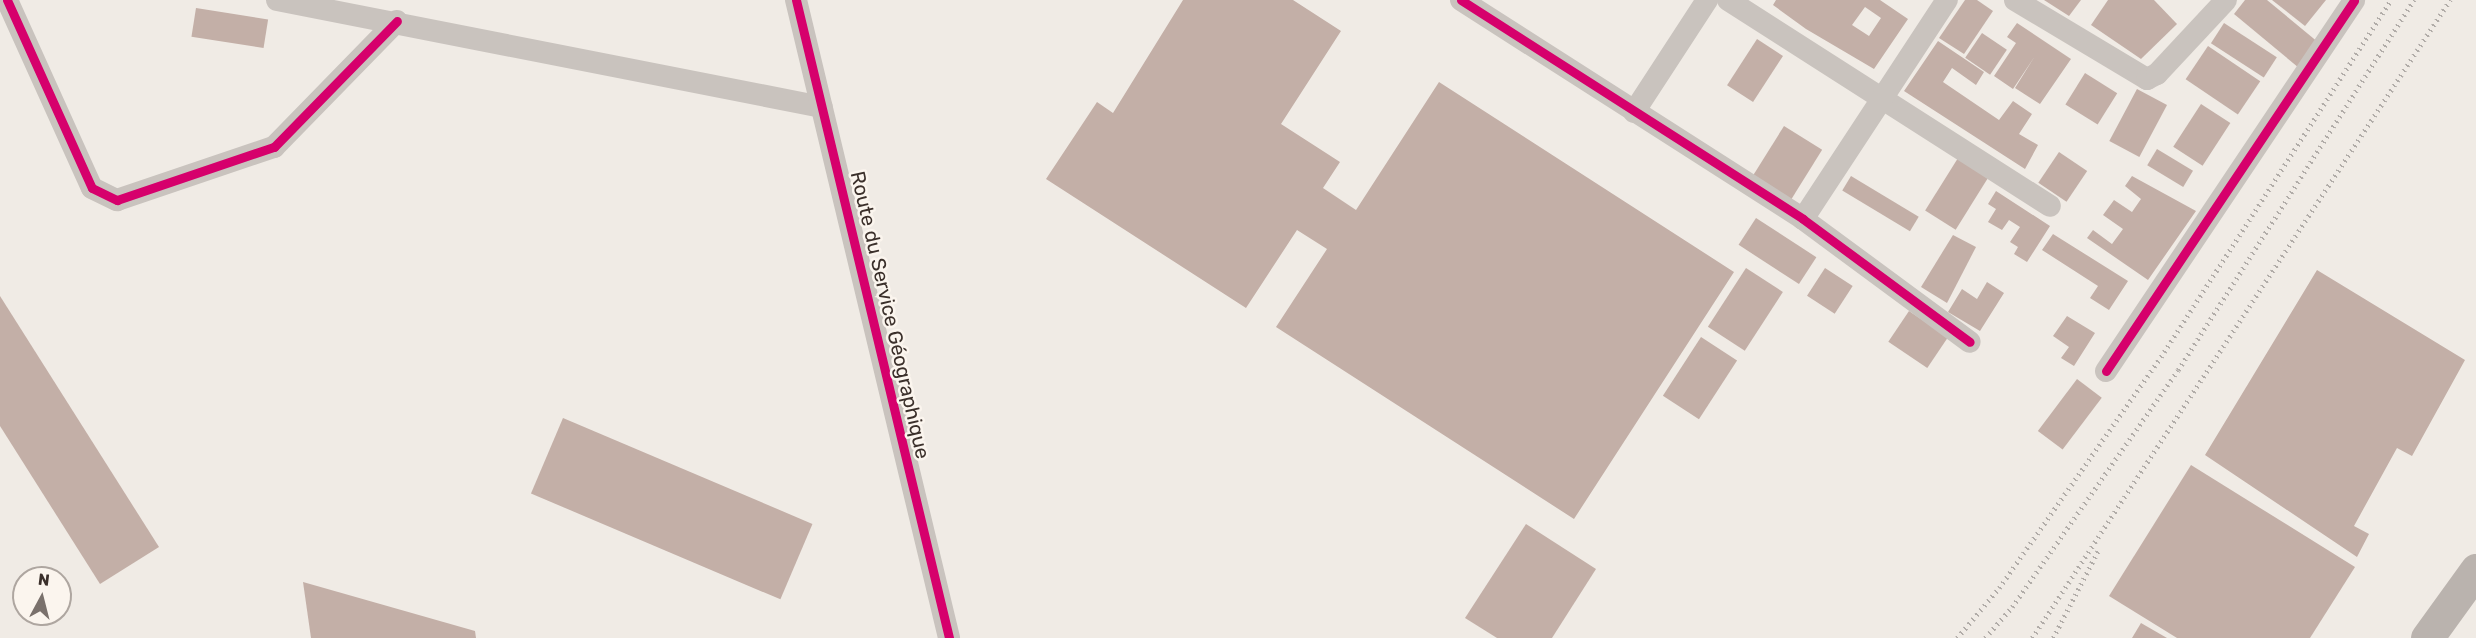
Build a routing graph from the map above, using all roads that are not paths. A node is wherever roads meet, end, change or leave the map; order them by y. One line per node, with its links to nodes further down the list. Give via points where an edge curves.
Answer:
1 (7, 0): 11 (street, via 92,188 117,200 274,147)
2 (278, 0): 11 (street)
3 (796, 0): 13 (street, Route du Service Géographique)
4 (1461, 0): 14 (street)
5 (1707, 0): 14 (street)
6 (1728, 0): 12 (street)
7 (1947, 0): 12 (street)
8 (2015, 0): 9 (street, via 2147,79 2157,74)
9 (2226, 0)
10 (2354, 0): 18 (street)
11 (397, 21): 13 (street)
12 (1881, 98): 15 (street); 16 (street)
13 (822, 107): 20 (street, Route du Service Géographique)
14 (1634, 112): 16 (street)
15 (2050, 206)
16 (1803, 219): 17 (street)
17 (1970, 342)
18 (2106, 371)
19 (2476, 570): 21 (main road)
20 (949, 638)
21 (2427, 638)

